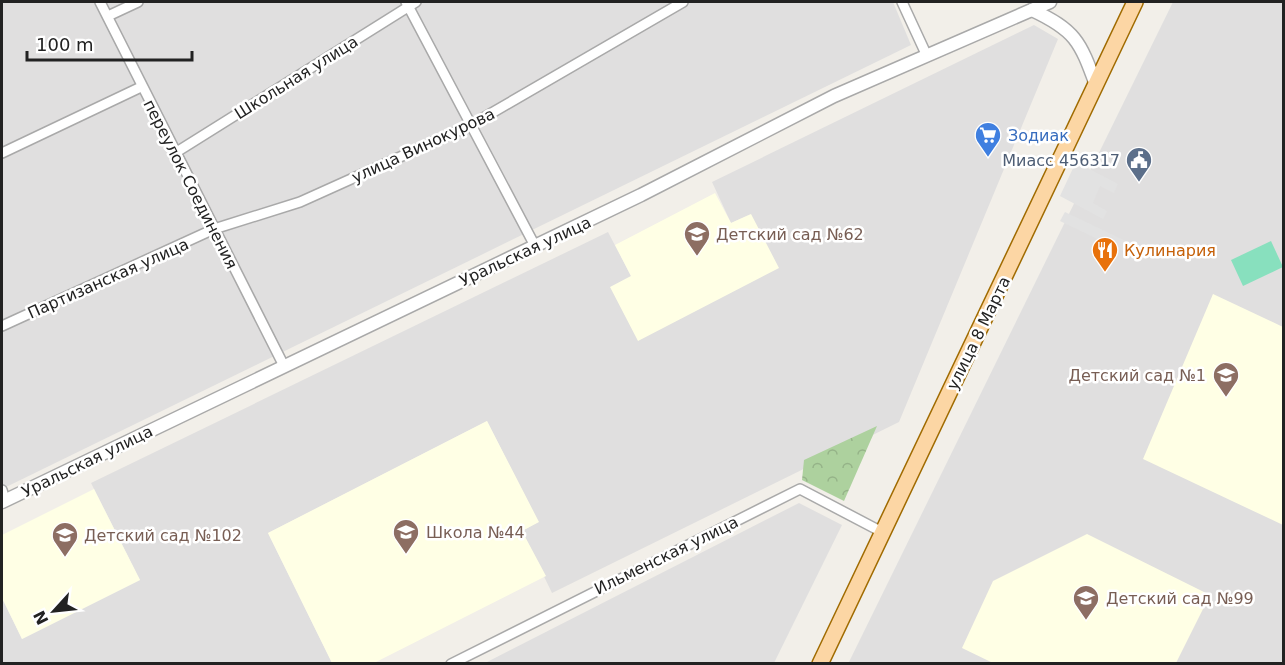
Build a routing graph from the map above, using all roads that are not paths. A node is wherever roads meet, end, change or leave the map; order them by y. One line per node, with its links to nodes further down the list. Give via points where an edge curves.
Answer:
1 (100, 2): 9 (street, переулок Соединения)
2 (138, 2): 9 (street)
3 (683, 2): 13 (street, улица Винокурова)
4 (902, 2): 10 (street)
5 (1050, 2): 8 (street, Уральская улица)
6 (1135, 2): 11 (main road, улица 8 Марта)
7 (410, 3): 13 (street); 15 (street, Школьная улица)
8 (1032, 10): 10 (street, Уральская улица); 11 (street, via 1075,37)
9 (108, 16): 12 (street, переулок Соединения)
10 (927, 56): 17 (street, Уральская улица, via 834,96 738,148)
11 (1096, 85): 21 (main road, улица 8 Марта)
12 (141, 87): 14 (street); 15 (street, переулок Соединения)
13 (471, 125): 16 (street, улица Винокурова, via 300,202); 17 (street)
14 (2, 153)
15 (175, 153): 16 (street, переулок Соединения)
16 (214, 230): 18 (street, Партизанская улица); 19 (street, переулок Соединения)
17 (535, 246): 19 (street, Уральская улица)
18 (2, 326)
19 (284, 366): 20 (street, Уральская улица)
20 (3, 497)
21 (882, 532): 22 (street, Ильменская улица, via 800,489); 23 (main road, улица 8 Марта)
22 (451, 663)
23 (820, 663)

